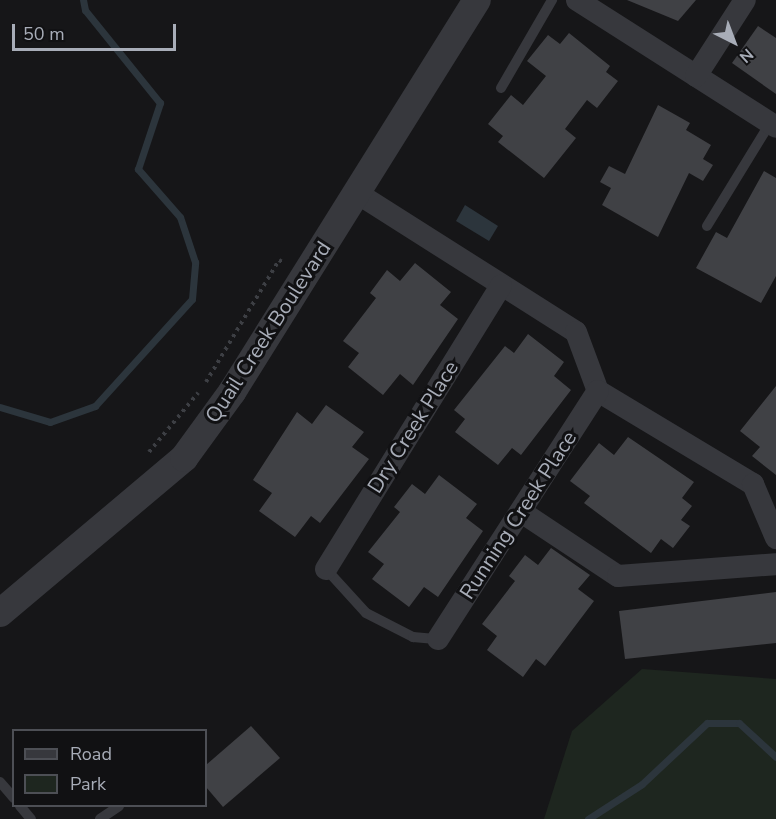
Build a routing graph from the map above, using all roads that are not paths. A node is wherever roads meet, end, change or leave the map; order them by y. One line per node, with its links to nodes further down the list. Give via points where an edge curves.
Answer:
1 (477, 0): 8 (street, Quail Creek Boulevard)
2 (552, 0): 6 (lane)
3 (577, 0): 5 (street)
4 (745, 0): 5 (street)
5 (696, 76): 7 (street)
6 (501, 88)
7 (773, 125): 9 (lane)
8 (357, 193): 10 (street); 16 (street, Quail Creek Boulevard, via 184,458)
9 (707, 226)
10 (501, 286): 11 (street, via 576,332); 15 (street, Dry Creek Place)
11 (598, 390): 12 (street, Running Creek Place); 13 (street, via 753,484)
12 (523, 513): 14 (street, via 618,576); 17 (street, Running Creek Place)
13 (776, 538)
14 (776, 564)
15 (326, 569): 17 (lane, via 366,613 413,637)
16 (0, 613)
17 (438, 639)
18 (0, 782): 19 (lane)
19 (12, 796)
20 (21, 807): 22 (lane)
21 (117, 807): 23 (lane)
22 (31, 819)
23 (100, 819)

